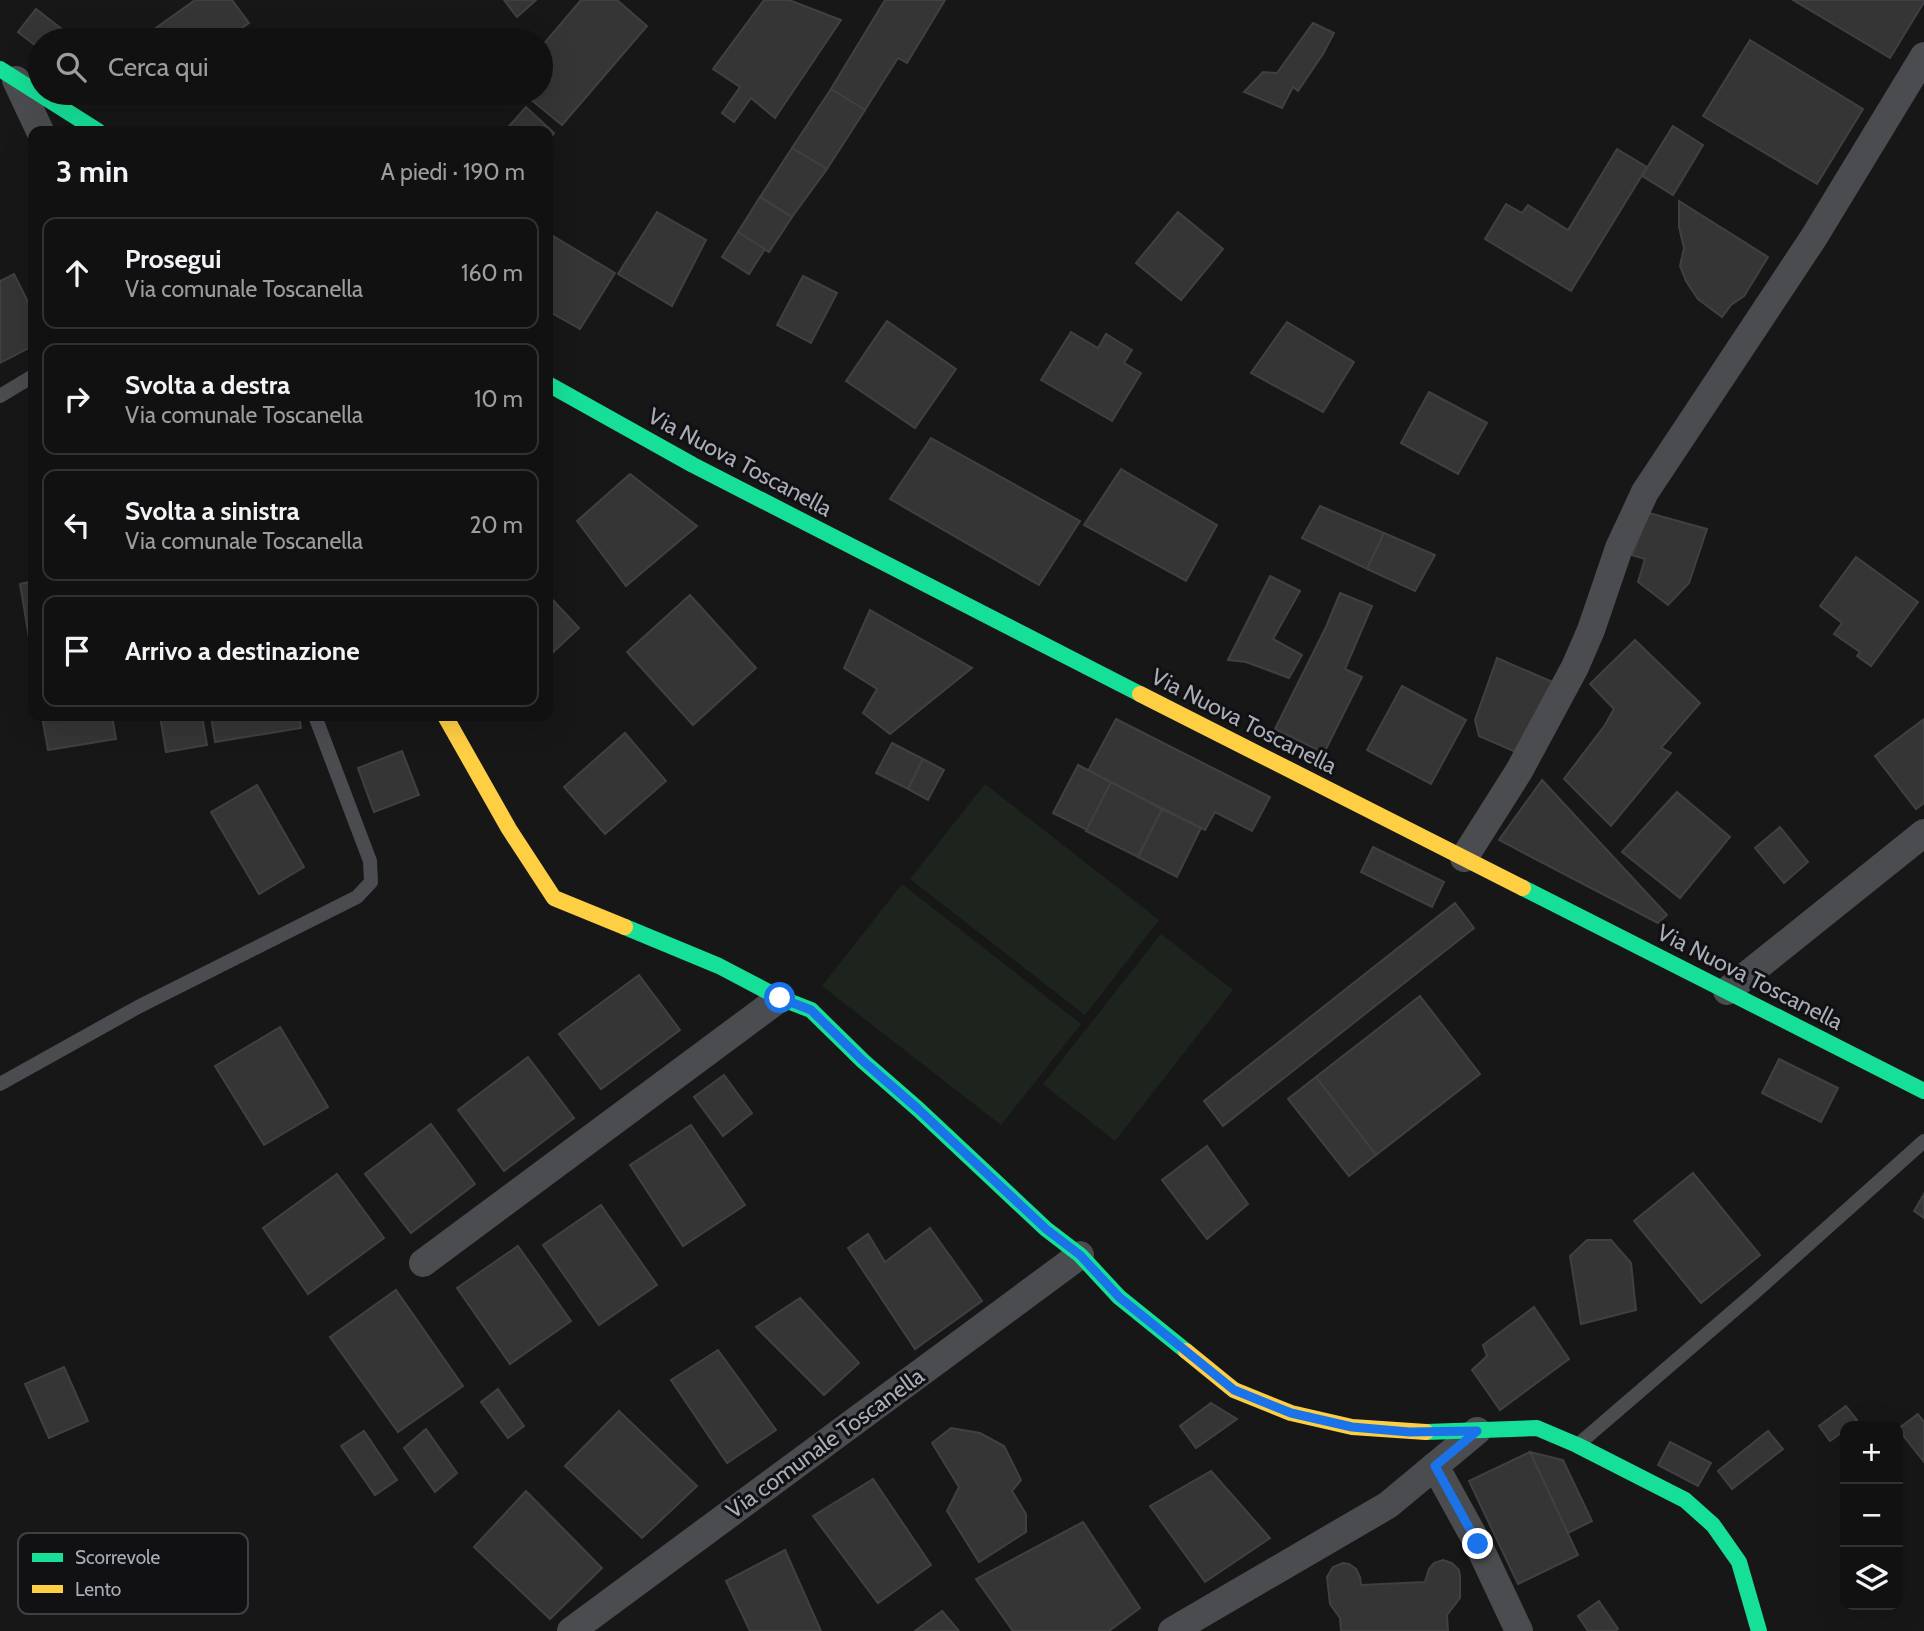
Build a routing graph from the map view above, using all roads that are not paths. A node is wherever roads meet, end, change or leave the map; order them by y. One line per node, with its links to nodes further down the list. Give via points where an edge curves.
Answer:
1 (1924, 55): 13 (street, via 1814,237 1645,492 1575,667 1519,771)
2 (8, 75): 3 (street); 5 (street)
3 (28, 87)
4 (56, 105): 6 (street)
5 (37, 126)
6 (90, 126)
7 (28, 379): 9 (lane)
8 (553, 387): 13 (street, Via Nuova Toscanella, via 694,465)
9 (0, 396)
10 (317, 721): 16 (lane, via 370,861 371,882 357,897 138,1007)
11 (447, 721): 15 (street, via 554,898 719,965)
12 (1924, 833): 14 (street)
13 (1464, 858): 14 (street, Via Nuova Toscanella)
14 (1727, 991): 17 (street, Via Nuova Toscanella)
15 (780, 998): 19 (street, via 811,1010 1046,1229); 20 (street)
16 (0, 1084)
17 (1924, 1091)
18 (1924, 1140): 22 (lane)
19 (1080, 1255): 21 (street, via 1119,1297 1234,1390 1291,1413 1352,1427); 24 (street, Via comunale Toscanella)
20 (423, 1263)
21 (1477, 1431): 22 (street, via 1537,1428); 23 (street)
22 (1577, 1445): 27 (street, via 1685,1500 1713,1525 1739,1562)
23 (1435, 1466): 25 (street, via 1388,1505); 26 (street)
24 (571, 1631)
25 (1172, 1631)
26 (1519, 1631)
27 (1759, 1631)

